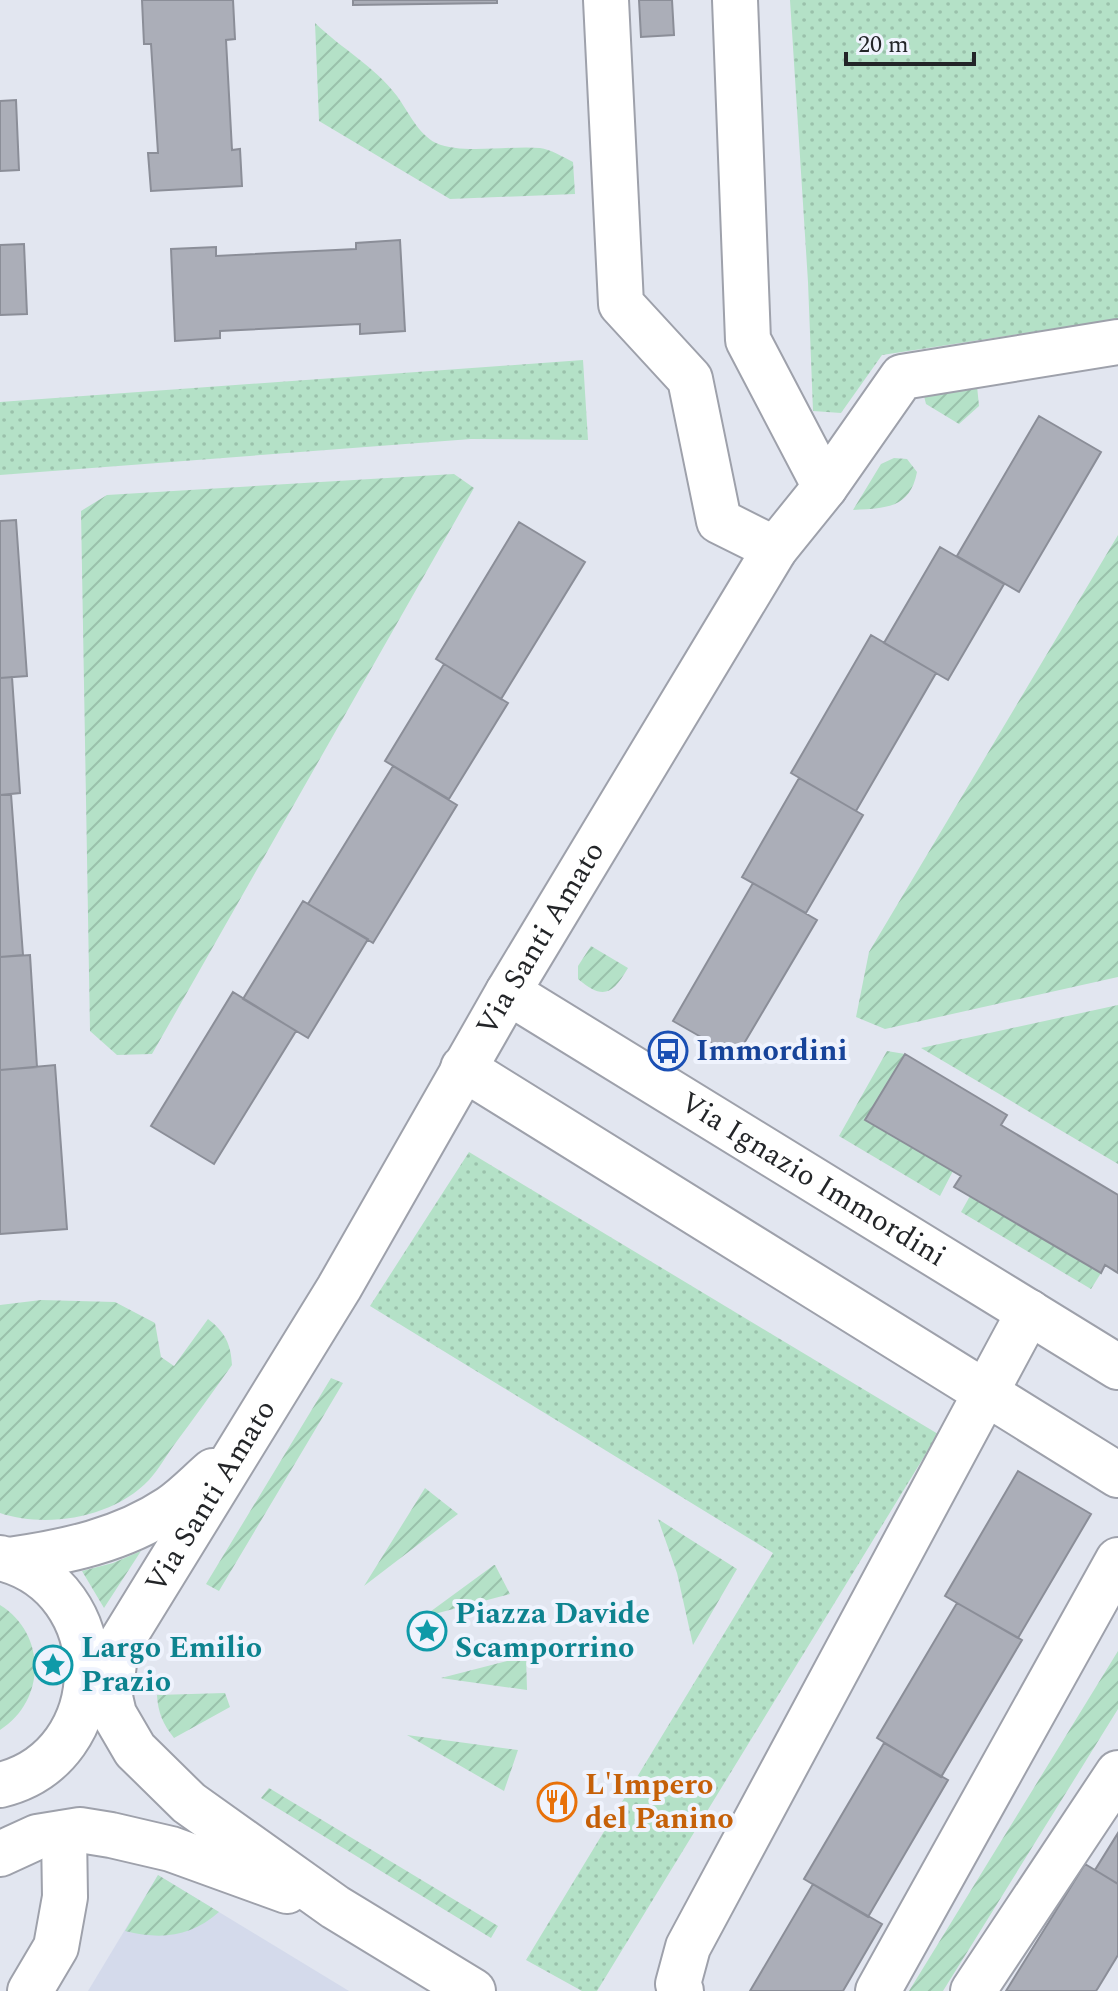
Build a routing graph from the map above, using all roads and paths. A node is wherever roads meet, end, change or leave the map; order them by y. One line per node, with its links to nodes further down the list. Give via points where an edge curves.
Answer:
1 (606, 0): 5 (street, via 621,304)
2 (735, 0): 3 (street)
3 (748, 340): 5 (street); 6 (street)
4 (1118, 342): 6 (street, Via Santi Amato, via 902,377)
5 (690, 379): 7 (street, via 719,521)
6 (825, 487): 7 (street, Via Santi Amato)
7 (775, 549): 8 (street, Via Santi Amato)
8 (508, 992): 9 (street, Via Santi Amato); 10 (street, Via Ignazio Immordini)
9 (463, 1068): 12 (street); 13 (street, Via Santi Amato)
10 (1029, 1312): 11 (street, Via Ignazio Immordini); 12 (street)
11 (1118, 1367)
12 (986, 1393): 14 (street); 27 (street, via 688,1947 678,1984)
13 (248, 1440): 15 (street, via 171,1508 126,1531 62,1552); 17 (street, Via Santi Amato)
14 (1118, 1475)
15 (4, 1559): 17 (street, via 35,1573 57,1592 74,1616)
16 (1118, 1560): 28 (street)
17 (100, 1677): 19 (street, Via Santi Amato, via 65,1743 41,1767 12,1782); 24 (street, via 135,1750 189,1803)
18 (1118, 1773): 29 (street)
19 (9, 1793): 21 (street); 22 (street)
20 (64, 1833): 21 (street); 23 (street, via 37,1837); 25 (street, via 65,1897 56,1947)
21 (111, 1835): 24 (street, via 171,1849)
22 (0, 1841)
23 (0, 1854)
24 (335, 1907): 26 (street)
25 (30, 1991)
26 (473, 1991)
27 (681, 1991)
28 (878, 1991)
29 (973, 1991)

